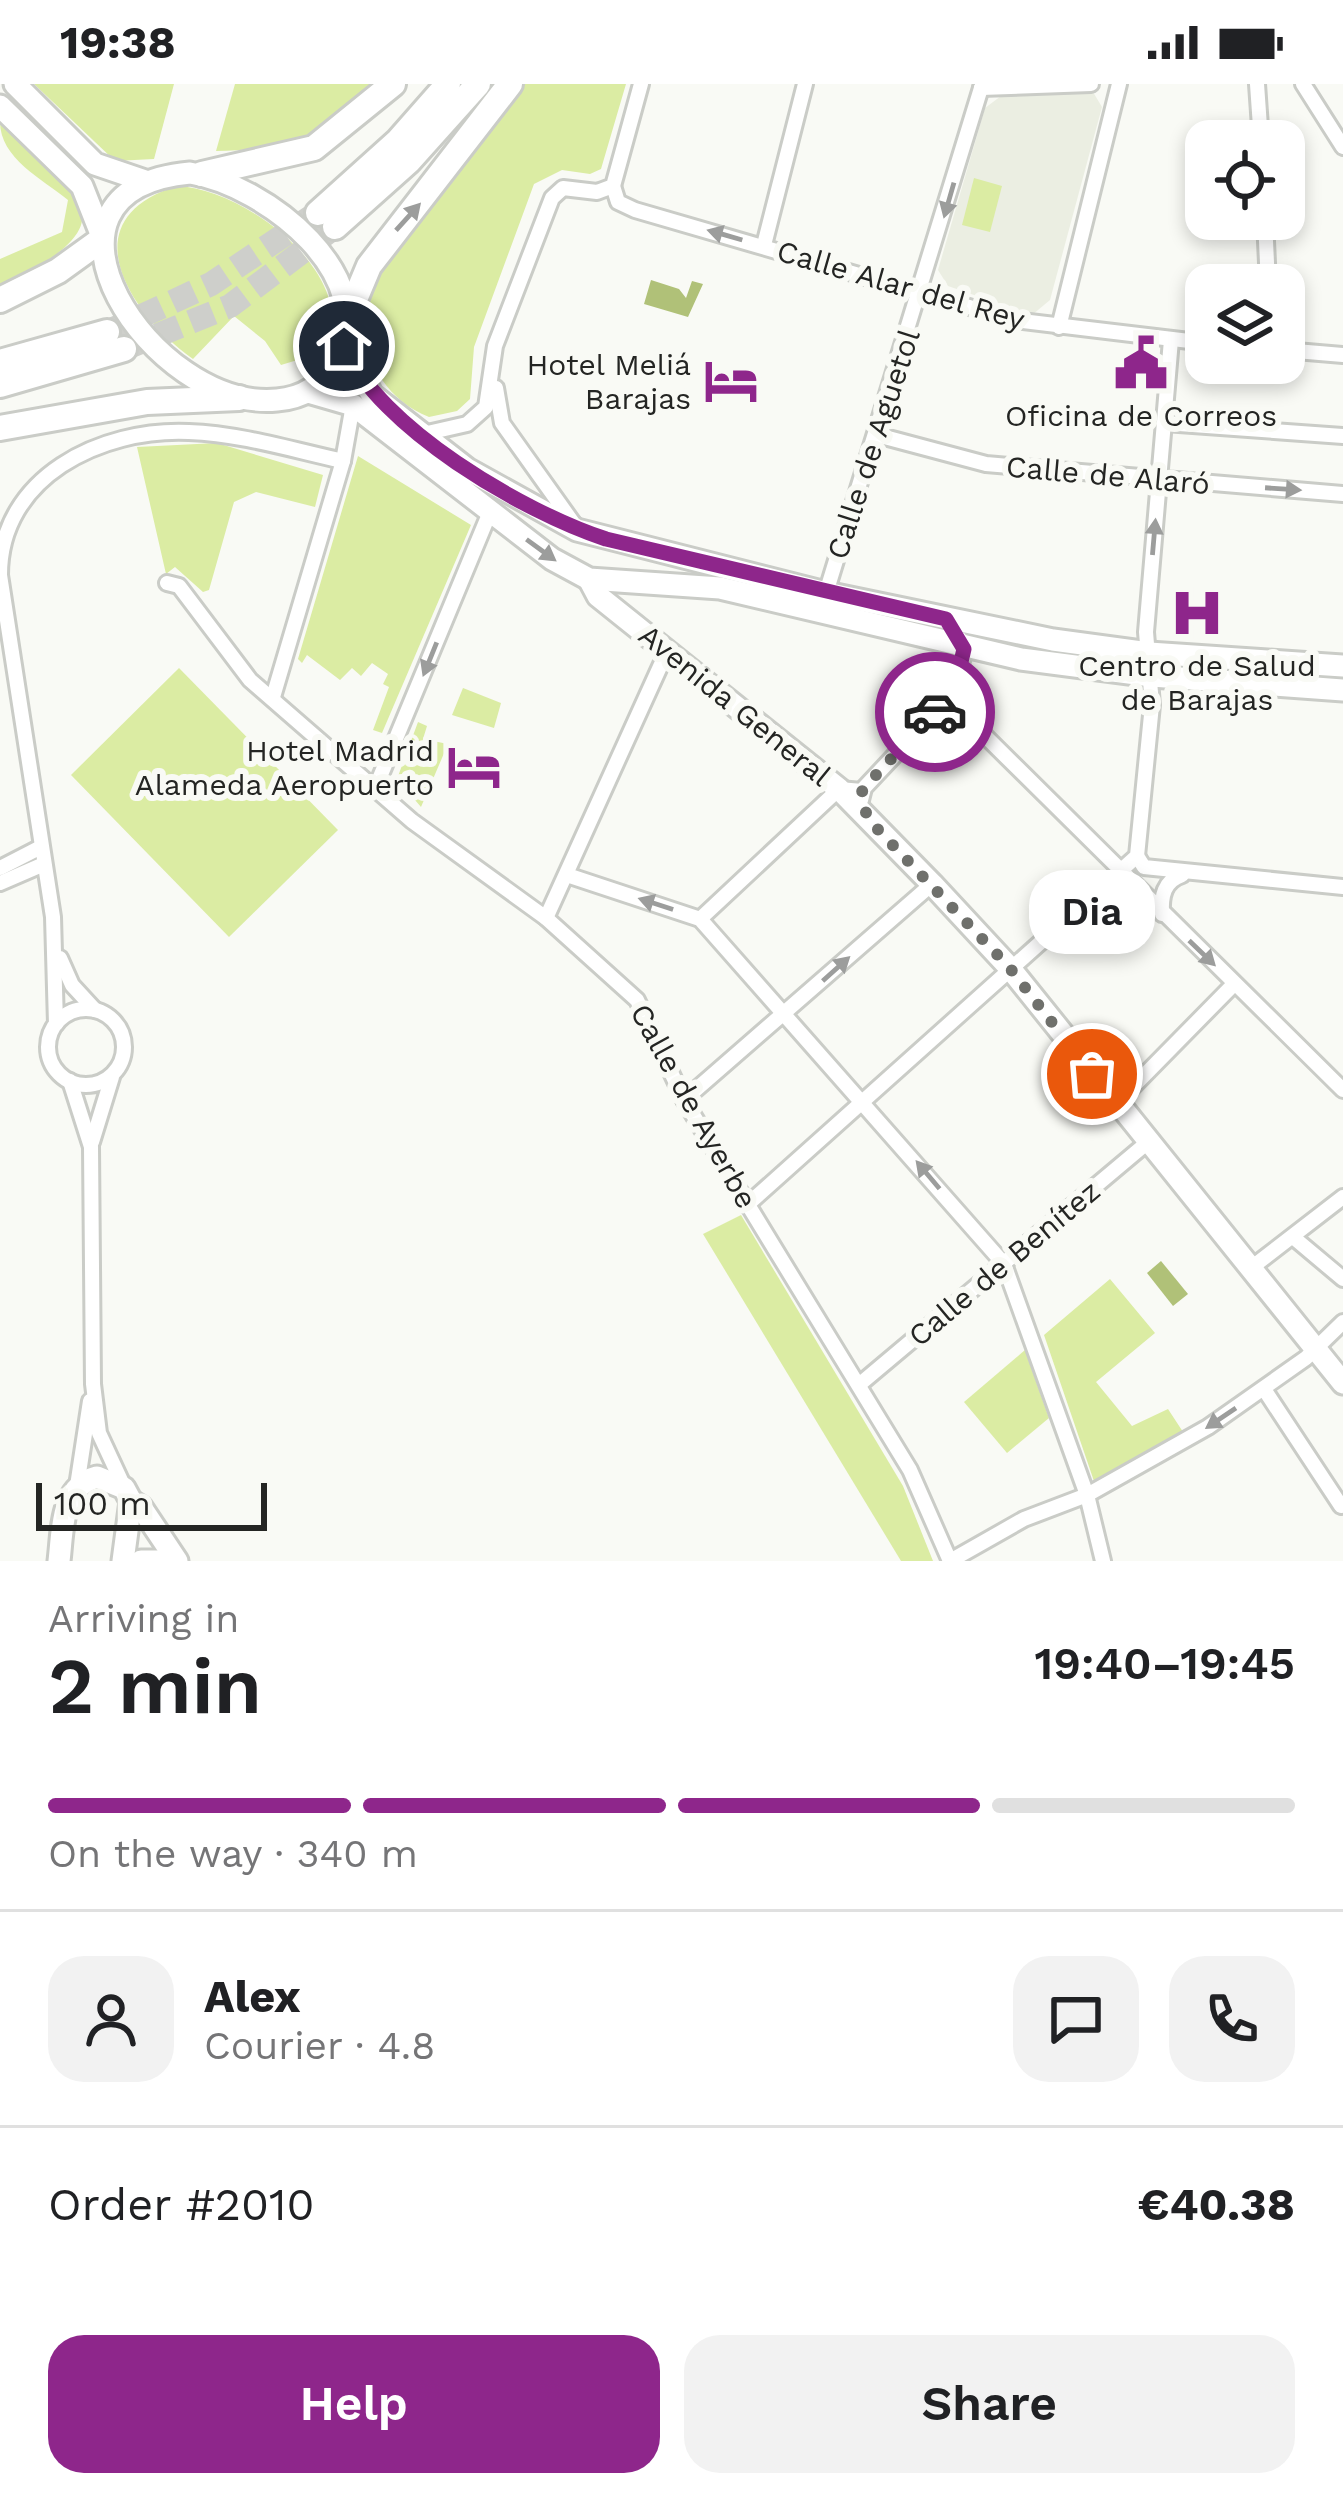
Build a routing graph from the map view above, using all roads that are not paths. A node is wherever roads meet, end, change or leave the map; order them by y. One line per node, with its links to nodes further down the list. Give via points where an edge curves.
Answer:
1 (15, 84): 17 (main road, via 95,164)
2 (393, 84): 16 (highway, via 314,148)
3 (448, 84): 4 (highway, via 327,220 409,161)
4 (478, 84)
5 (510, 84): 23 (highway, one-way to 5, via 369,266)
6 (641, 84): 18 (street)
7 (805, 84): 20 (street)
8 (1091, 84): 12 (street)
9 (1119, 84): 24 (street)
10 (1257, 84): 14 (street)
11 (1303, 84): 15 (street)
12 (980, 86): 21 (street, Calle de Aguetol, one-way to 21)
13 (0, 106): 19 (main road, via 82,186)
14 (1260, 120)
15 (1343, 147)
16 (202, 174): 17 (main road); 23 (main road, via 290,222 329,266)
17 (145, 181): 19 (main road, via 120,202)
18 (613, 186): 20 (street, Calle Alar del Rey, one-way to 18, via 634,210 618,202); 30 (street, via 563,188 552,198)
19 (101, 237): 22 (highway, via 58,271); 34 (main road, via 106,276 146,338 192,375)
20 (764, 245): 21 (street, Calle Alar del Rey)
21 (922, 292): 24 (street, Calle Alar del Rey); 39 (street, Calle de Aguetol)
22 (0, 300)
23 (348, 316): 27 (main road)
24 (1059, 327): 25 (street, Calle Alar del Rey)
25 (1172, 340): 26 (street, Calle Alar del Rey); 36 (street)
26 (1185, 341)
27 (344, 346): 33 (main road); 38 (main road, via 372,395)
28 (1305, 352): 29 (street)
29 (1343, 356)
30 (492, 359): 38 (street, via 478,418); 45 (street, via 497,416)
31 (0, 362): 32 (highway, via 115,340)
32 (0, 385)
33 (308, 392): 34 (main road); 35 (main road)
34 (239, 398): 37 (highway, via 147,403)
35 (353, 405): 41 (street); 44 (main road)
36 (1165, 423): 40 (street); 42 (street)
37 (0, 428)
38 (423, 434): 45 (main road, via 494,487)
39 (877, 435): 42 (street, Calle de Alaró, via 986,464); 51 (street, Calle de Aguetol)
40 (1343, 436)
41 (343, 461): 59 (street); 64 (street, via 220,434 144,434 86,453 22,496 2,539 0,575)
42 (1159, 481): 43 (street, Calle de Alaró, one-way to 43); 55 (street, one-way to 42, via 1146,632)
43 (1343, 494)
44 (490, 512): 48 (main road, one-way to 48); 61 (street, one-way to 61)
45 (578, 530): 46 (main road)
46 (606, 539): 47 (main road); 48 (main road)
47 (657, 551): 50 (main road); 51 (main road)
48 (590, 579): 50 (main road); 53 (main road, Avenida General, via 598,596)
49 (167, 583): 59 (street, Calle de Ayerbe, via 178,586 233,662)
50 (637, 586): 54 (main road, via 720,588)
51 (826, 593): 52 (main road)
52 (946, 619): 54 (street); 55 (main road)
53 (668, 648): 60 (main road, Avenida General); 70 (street)
54 (964, 649): 55 (main road); 58 (street)
55 (1151, 664): 56 (main road); 57 (main road); 65 (street)
56 (1343, 666)
57 (1343, 690)
58 (954, 692): 62 (street); 68 (street, via 970,721)
59 (273, 697): 61 (street, Calle de Ayerbe)
60 (838, 788): 62 (street); 63 (main road, Avenida General); 76 (street)
61 (375, 789): 75 (street, Calle de Ayerbe)
62 (862, 790): 63 (street)
63 (867, 818): 72 (main road, Avenida General)
64 (41, 848): 66 (street); 67 (street)
65 (1137, 856): 68 (street); 69 (street, via 1144,867)
66 (44, 864): 71 (street); 77 (street)
67 (0, 868)
68 (1118, 871): 74 (street); 78 (street)
69 (1187, 874): 73 (street); 74 (street, via 1172,878)
70 (567, 875): 75 (street); 76 (street, one-way to 70)
71 (0, 883)
72 (932, 884): 78 (main road, Avenida General); 81 (street, one-way to 72)
73 (1343, 886)
74 (1162, 914): 79 (street, one-way to 79)
75 (546, 918): 86 (street, Calle de Ayerbe, via 637,1000)
76 (700, 919): 81 (street)
77 (56, 948): 80 (street, via 72,985); 82 (street)
78 (1009, 967): 87 (street); 88 (main road, Avenida General)
79 (1234, 984): 85 (street); 88 (street)
80 (95, 1010): 82 (street, via 74,1011); 83 (street, via 122,1035)
81 (786, 1013): 86 (street); 87 (street)
82 (56, 1024): 84 (street, via 50,1060)
83 (114, 1072): 84 (street, via 93,1084); 90 (street)
84 (70, 1082): 90 (street)
85 (1343, 1090)
86 (684, 1100): 92 (street, Calle de Ayerbe)
87 (865, 1102): 92 (street); 94 (street, one-way to 87)
88 (1116, 1104): 89 (main road, Avenida General)
89 (1148, 1142): 94 (street, Calle de Benítez); 95 (main road, Avenida General)
90 (91, 1147): 100 (street)
91 (1343, 1198): 93 (street)
92 (747, 1204): 101 (street, Calle de Ayerbe)
93 (1293, 1237): 95 (street); 96 (street)
94 (1004, 1264): 101 (street, Calle de Benítez); 105 (street)
95 (1251, 1268): 98 (main road, Avenida General)
96 (1343, 1279)
97 (1343, 1322): 98 (street)
98 (1314, 1348): 99 (main road, Avenida General); 102 (street)
99 (1343, 1383)
100 (93, 1384): 103 (street); 104 (street, via 99,1433)
101 (860, 1384): 113 (street, Calle de Ayerbe)
102 (1264, 1389): 105 (street, one-way to 105); 106 (street)
103 (77, 1486): 104 (main road, via 97,1477); 107 (main road)
104 (128, 1495): 109 (main road); 112 (main road)
105 (1088, 1495): 113 (street); 114 (street)
106 (1341, 1505)
107 (60, 1554): 108 (main road)
108 (39, 1561)
109 (123, 1561)
110 (141, 1561): 111 (main road)
111 (166, 1561)
112 (177, 1561)
113 (950, 1561)
114 (1103, 1561)

